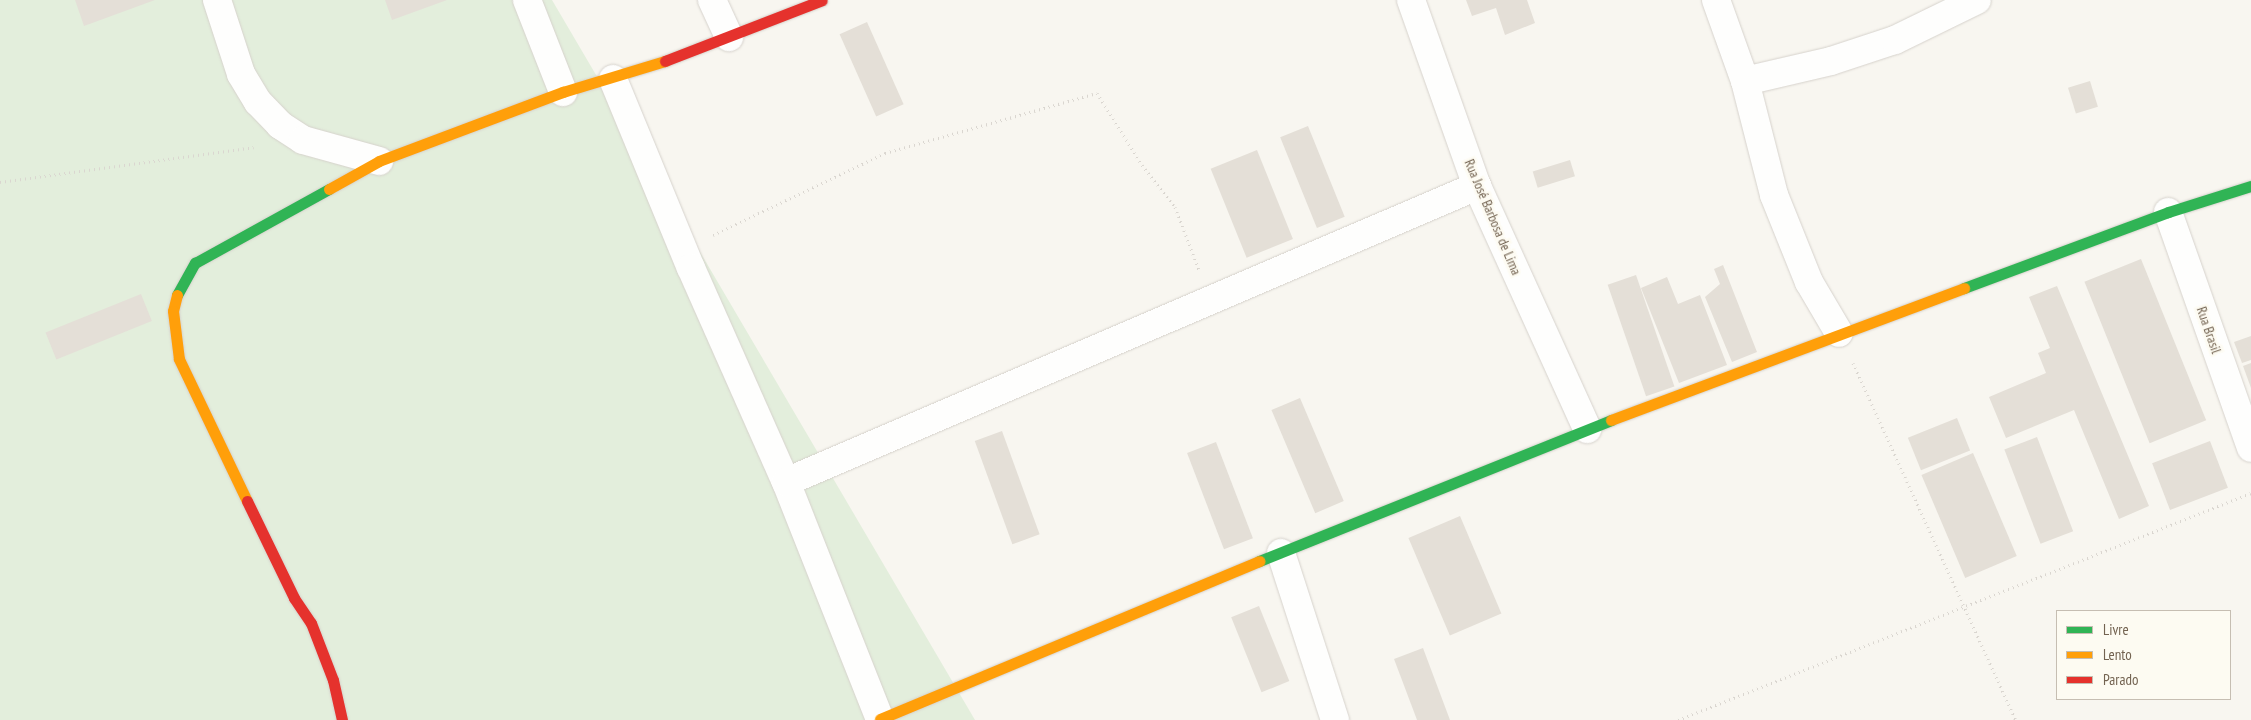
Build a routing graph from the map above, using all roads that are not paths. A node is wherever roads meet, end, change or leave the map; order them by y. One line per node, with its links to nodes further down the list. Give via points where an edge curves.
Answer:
1 (217, 0): 12 (street, via 241,74 258,102 280,125 303,140)
2 (527, 0): 11 (street)
3 (712, 0): 8 (street)
4 (822, 0): 8 (street)
5 (1411, 0): 13 (street, Rua José Barbosa de Lima)
6 (1716, 0): 10 (street)
7 (1977, 0): 10 (street, via 1895,40 1831,61)
8 (729, 37): 9 (street)
9 (613, 79): 11 (street); 19 (street)
10 (1745, 81): 16 (street, via 1774,195 1791,242 1809,282)
11 (563, 92): 12 (street)
12 (379, 161): 21 (street, via 195,263 179,287 173,311 179,359 188,383 294,598 311,623 333,680)
13 (1477, 186): 17 (street, Rua José Barbosa de Lima); 19 (street)
14 (2251, 186): 15 (street)
15 (2168, 212): 16 (street); 18 (street, Rua Brasil)
16 (1839, 333): 17 (street)
17 (1587, 429): 20 (street)
18 (2251, 448)
19 (786, 482): 22 (street)
20 (1281, 553): 22 (street, via 1111,620); 23 (street)
21 (342, 720)
22 (880, 720)
23 (1335, 720)

